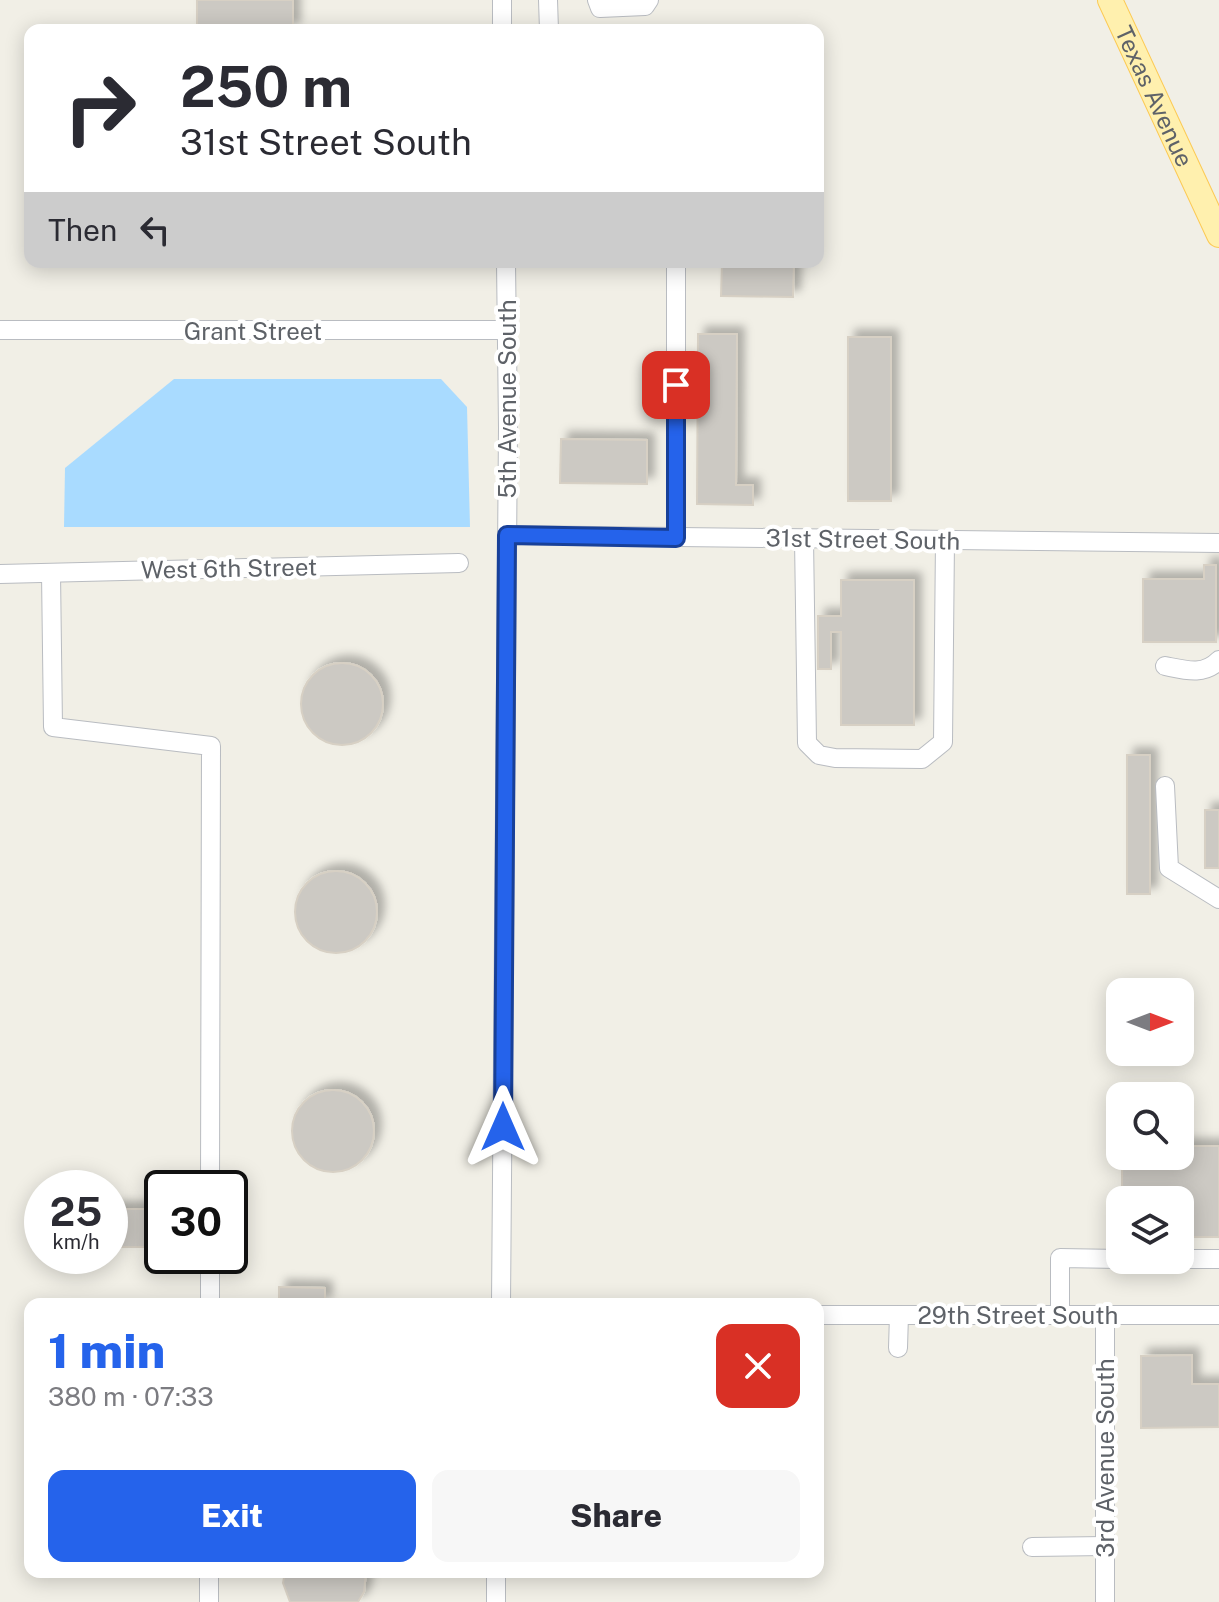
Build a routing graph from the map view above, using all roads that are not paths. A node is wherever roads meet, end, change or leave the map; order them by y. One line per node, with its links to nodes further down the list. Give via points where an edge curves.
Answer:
1 (502, 0): 6 (street)
2 (548, 0): 7 (street)
3 (597, 0): 4 (street, via 600,8 645,6)
4 (649, 0)
5 (1116, 4): 8 (main road, Texas Avenue)
6 (502, 24)
7 (549, 24)
8 (1217, 226)
9 (506, 268): 12 (street, 5th Avenue South)
10 (676, 268): 14 (street)
11 (0, 330): 12 (street, Grant Street)
12 (507, 330): 13 (street, 5th Avenue South)
13 (507, 535): 14 (street, 31st Street South); 31 (street, 5th Avenue South)
14 (676, 538): 15 (street, 31st Street South)
15 (804, 539): 16 (street, 31st Street South); 16 (street, via 807,743 819,755 835,758 922,759 943,742)
16 (945, 540): 17 (street, 31st Street South)
17 (1219, 543)
18 (459, 563): 19 (street, West 6th Street)
19 (51, 573): 20 (street, West 6th Street); 25 (street, via 53,727 211,746)
20 (0, 574)
21 (1219, 660): 22 (street, via 1196,672)
22 (1165, 666)
23 (1165, 786): 24 (street, via 1169,868)
24 (1219, 899)
25 (210, 1170)
26 (1106, 1259): 34 (street, via 1060,1258)
27 (1194, 1259): 28 (street)
28 (1219, 1259)
29 (210, 1274): 30 (street)
30 (210, 1298)
31 (501, 1298)
32 (824, 1315): 33 (street, 29th Street South)
33 (899, 1315): 34 (street, 29th Street South); 37 (street)
34 (1060, 1315): 35 (street, 29th Street South)
35 (1105, 1315): 36 (street, 29th Street South); 38 (street, 3rd Avenue South)
36 (1219, 1315)
37 (898, 1348)
38 (1105, 1546): 39 (street); 44 (street, 3rd Avenue South)
39 (1032, 1547)
40 (209, 1578): 42 (street)
41 (496, 1578): 43 (street)
42 (209, 1602)
43 (496, 1602)
44 (1105, 1602)

